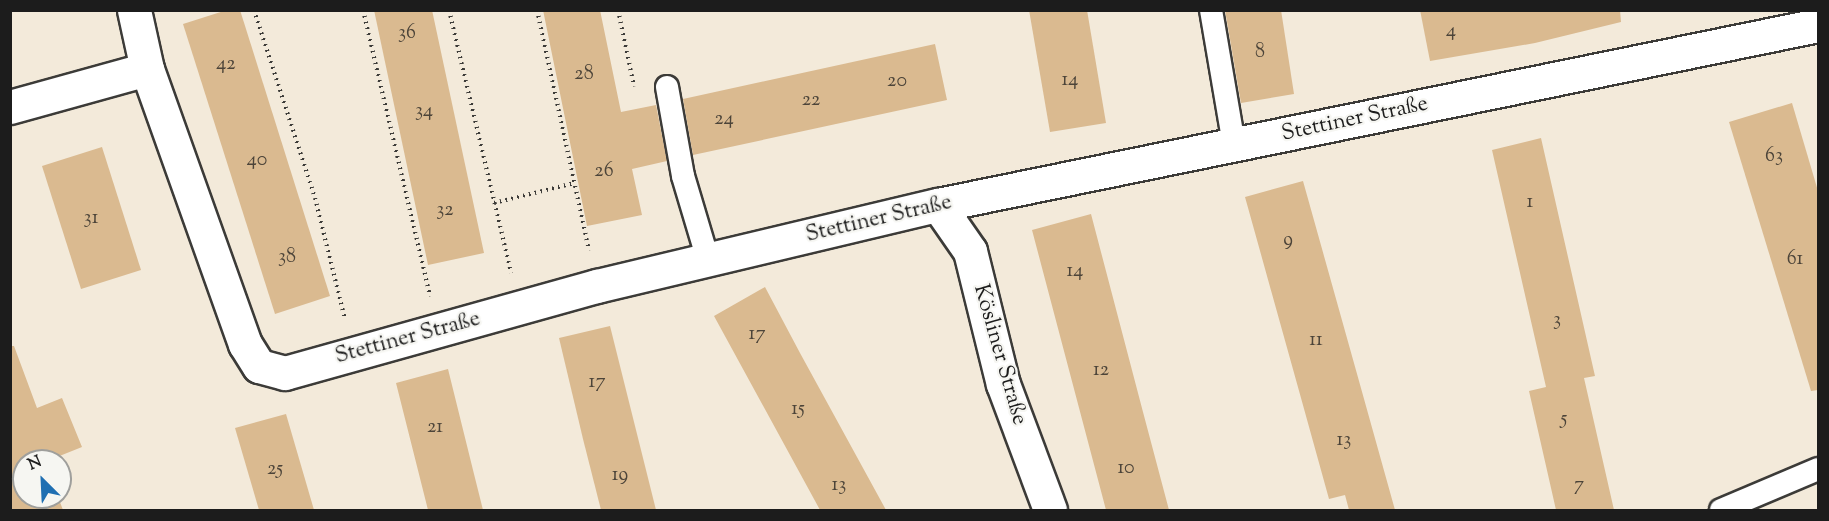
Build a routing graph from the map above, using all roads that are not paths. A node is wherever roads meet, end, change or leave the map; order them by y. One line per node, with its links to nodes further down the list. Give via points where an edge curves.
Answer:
1 (134, 10): 4 (street, Stettiner Straße)
2 (1211, 10): 7 (lane)
3 (1818, 25): 7 (street, Stettiner Straße)
4 (147, 69): 6 (street); 9 (street, Stettiner Straße, via 245,344 259,366 285,373 597,286)
5 (667, 87): 9 (lane, via 683,176)
6 (10, 107)
7 (1233, 144): 8 (street, Stettiner Straße)
8 (938, 205): 9 (street, Stettiner Straße); 11 (street, Kösliner Straße, via 970,251 1003,384)
9 (708, 260)
10 (1818, 469): 12 (lane)
11 (1050, 510)
12 (1721, 510)

